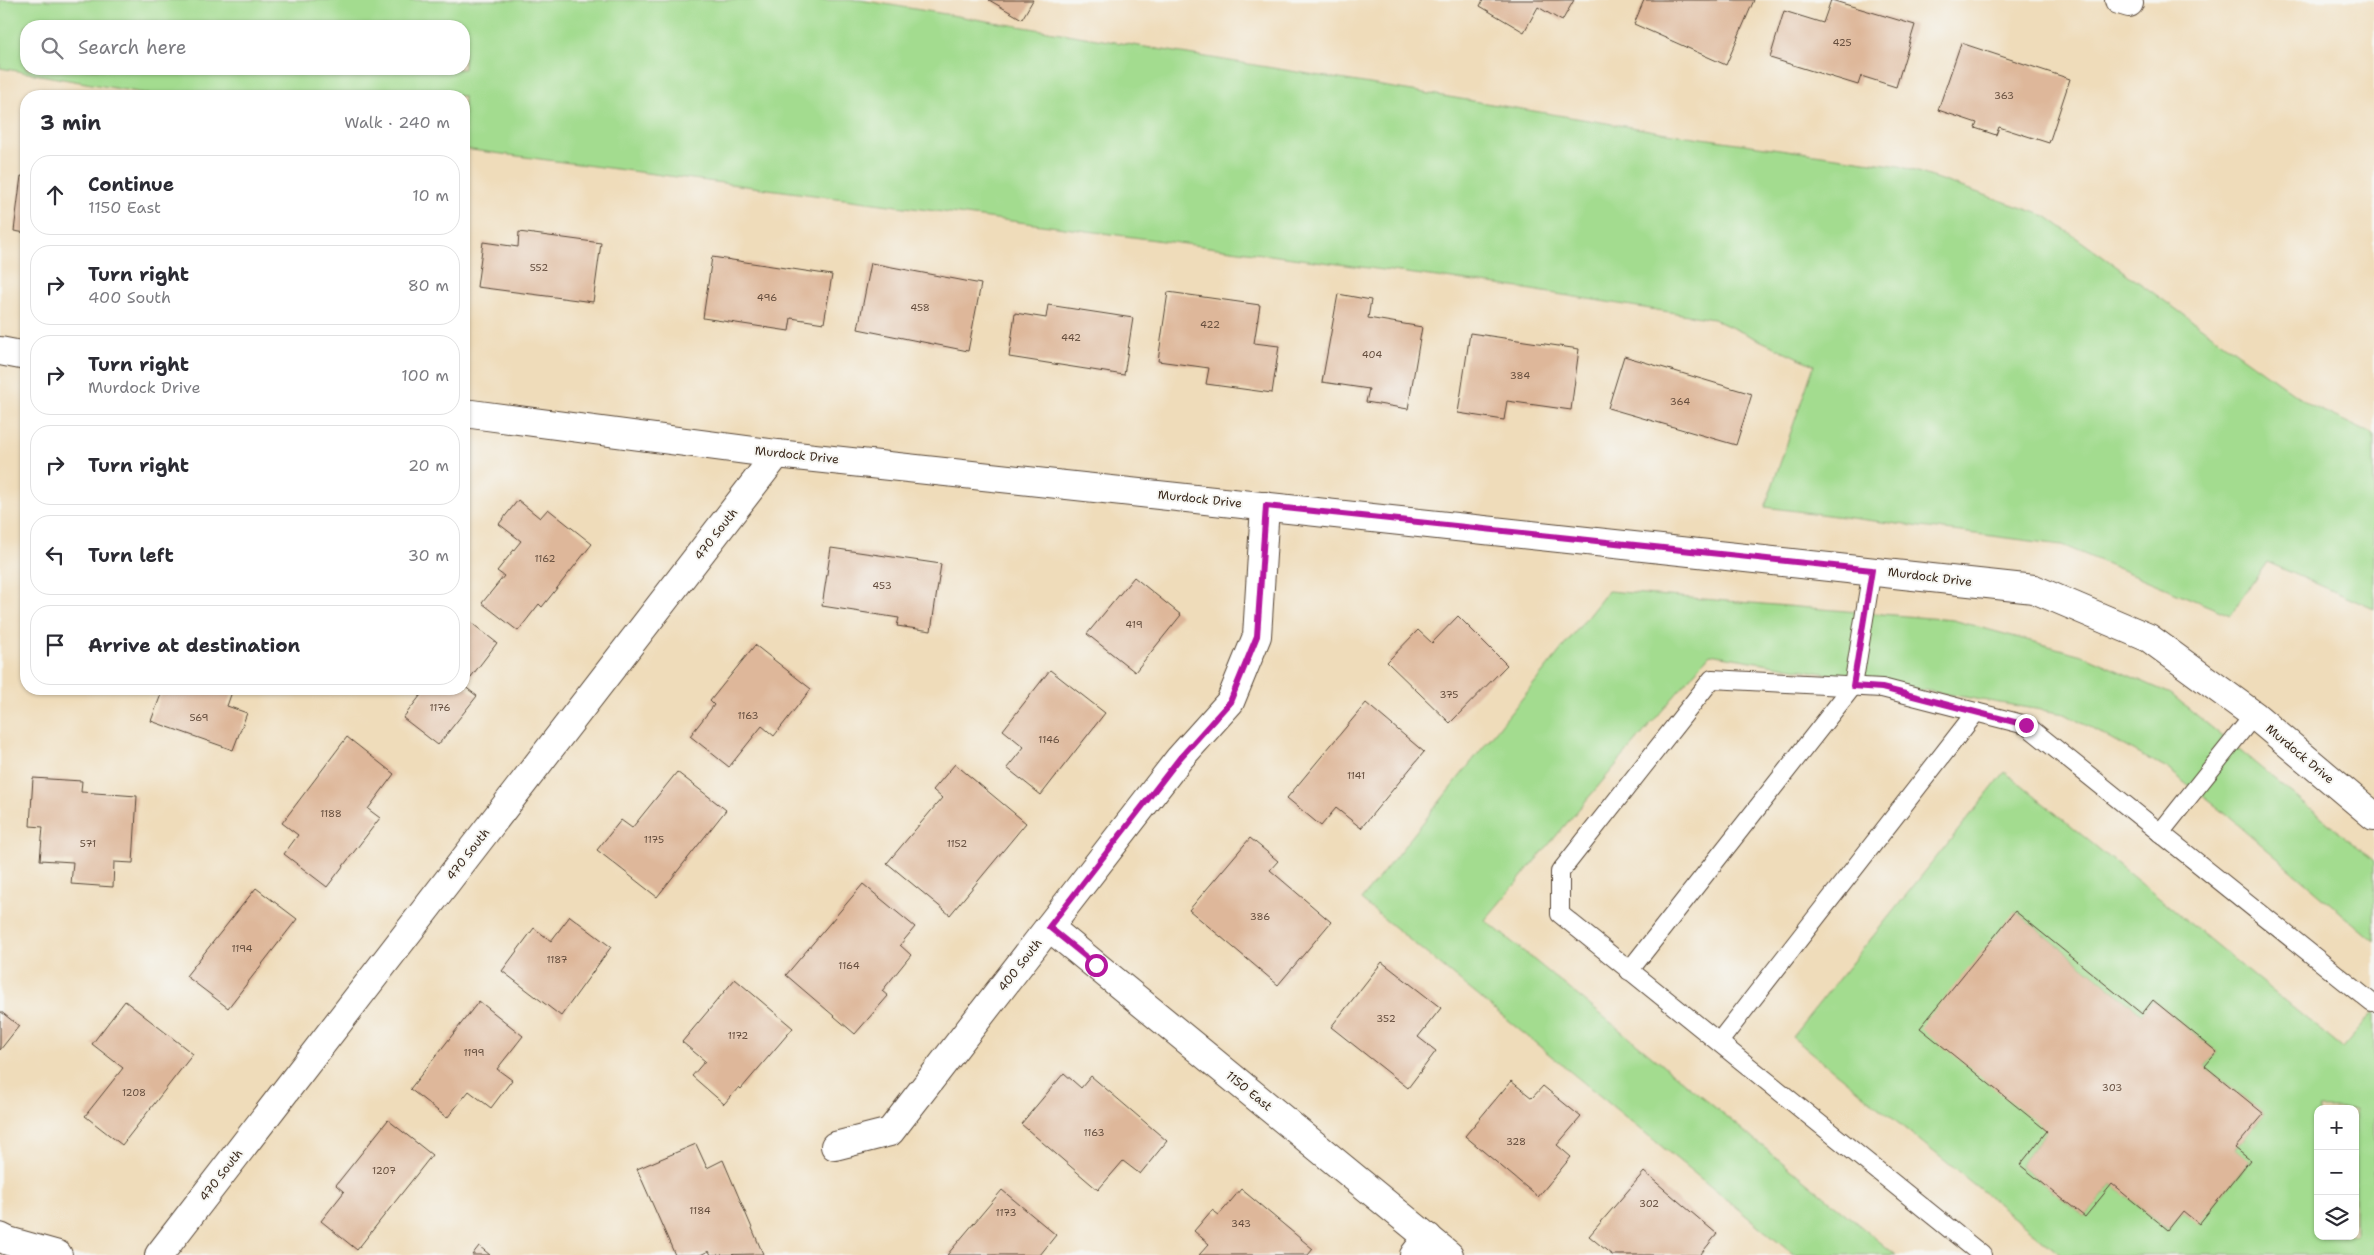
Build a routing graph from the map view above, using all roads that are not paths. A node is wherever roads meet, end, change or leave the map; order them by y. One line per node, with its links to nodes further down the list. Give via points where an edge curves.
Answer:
1 (0, 351): 2 (street)
2 (20, 355)
3 (470, 414): 4 (street, Murdock Drive)
4 (777, 454): 5 (street, Murdock Drive); 20 (street, 470 South)
5 (1266, 506): 6 (street, Murdock Drive); 12 (street, 400 South, via 1257,636 1230,702 1179,759)
6 (1872, 570): 7 (lane); 9 (street, Murdock Drive, via 2034,589 2149,638)
7 (1853, 686): 8 (lane, via 1882,688); 13 (lane); 13 (lane, via 1712,678 1560,872 1560,914)
8 (1976, 712): 11 (lane, via 2026,725); 15 (lane)
9 (2254, 716): 10 (street, Murdock Drive); 11 (lane)
10 (2374, 816)
11 (2160, 833): 14 (lane)
12 (1049, 927): 16 (street, 400 South, via 890,1132); 18 (street, 1150 East)
13 (1630, 971): 15 (lane)
14 (2372, 1003)
15 (1719, 1042): 22 (lane)
16 (835, 1146)
17 (0, 1237): 19 (street)
18 (1421, 1246): 21 (street, 1150 East)
19 (58, 1255)
20 (159, 1255)
21 (1449, 1255)
22 (1982, 1255)

